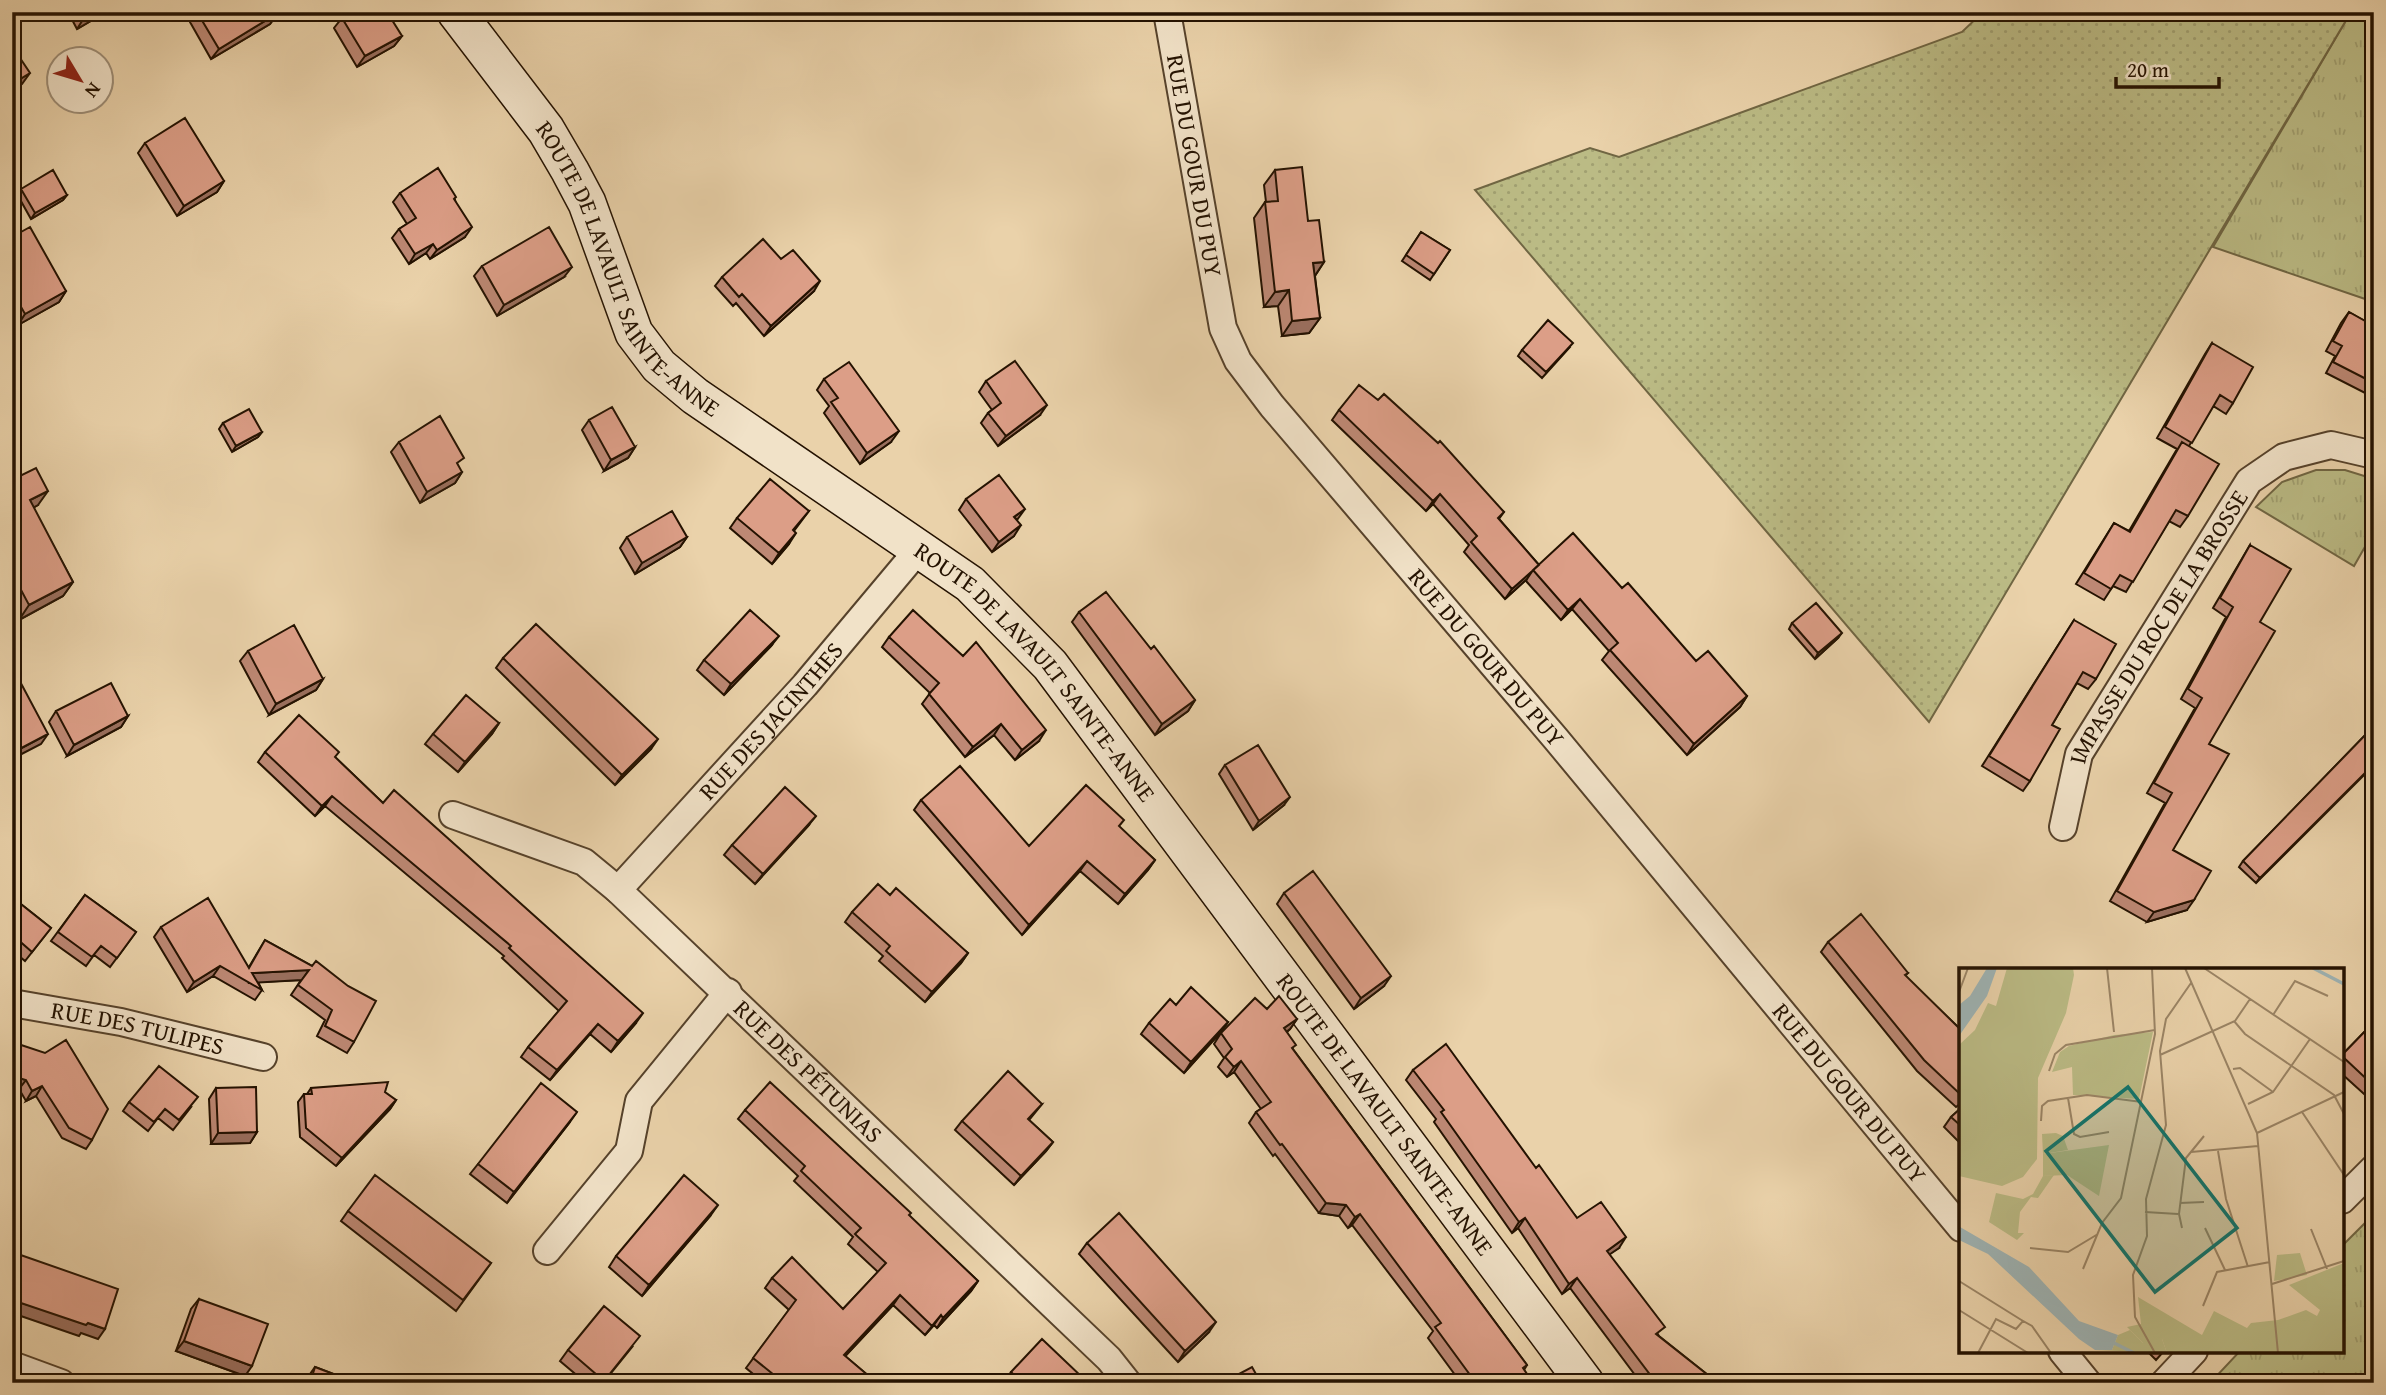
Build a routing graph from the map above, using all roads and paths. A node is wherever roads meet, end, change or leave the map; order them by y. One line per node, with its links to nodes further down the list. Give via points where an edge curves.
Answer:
1 (456, 12): 4 (street, ROUTE DE LAVAULT SAINTE-ANNE, via 546,130 570,171 587,203 634,333 659,366 695,396)
2 (1167, 12): 13 (street, RUE DU GOUR DU PUY, via 1223,328 1238,361)
3 (2374, 456): 6 (street, IMPASSE DU ROC DE LA BROSSE, via 2332,445 2284,457 2249,481 2079,754)
4 (919, 550): 7 (street, RUE DES JACINTHES, via 805,685); 20 (street, ROUTE DE LAVAULT SAINTE-ANNE, via 970,583 1051,665)
5 (453, 815): 7 (street, RUE DES PÉTUNIAS, via 584,862)
6 (2063, 827)
7 (618, 890): 8 (street, RUE DES PÉTUNIAS)
8 (728, 992): 14 (street, via 639,1101 629,1151); 19 (street, RUE DES PÉTUNIAS, via 1109,1359)
9 (12, 1003): 10 (street, RUE DES TULIPES, via 121,1022)
10 (262, 1057)
11 (2374, 1168): 12 (street)
12 (2344, 1198)
13 (1959, 1226)
14 (547, 1251)
15 (2064, 1353): 21 (street)
16 (2192, 1353): 22 (street)
17 (12, 1365): 18 (street)
18 (61, 1383)
19 (1128, 1383)
20 (1585, 1383)
21 (2088, 1383)
22 (2164, 1383)

